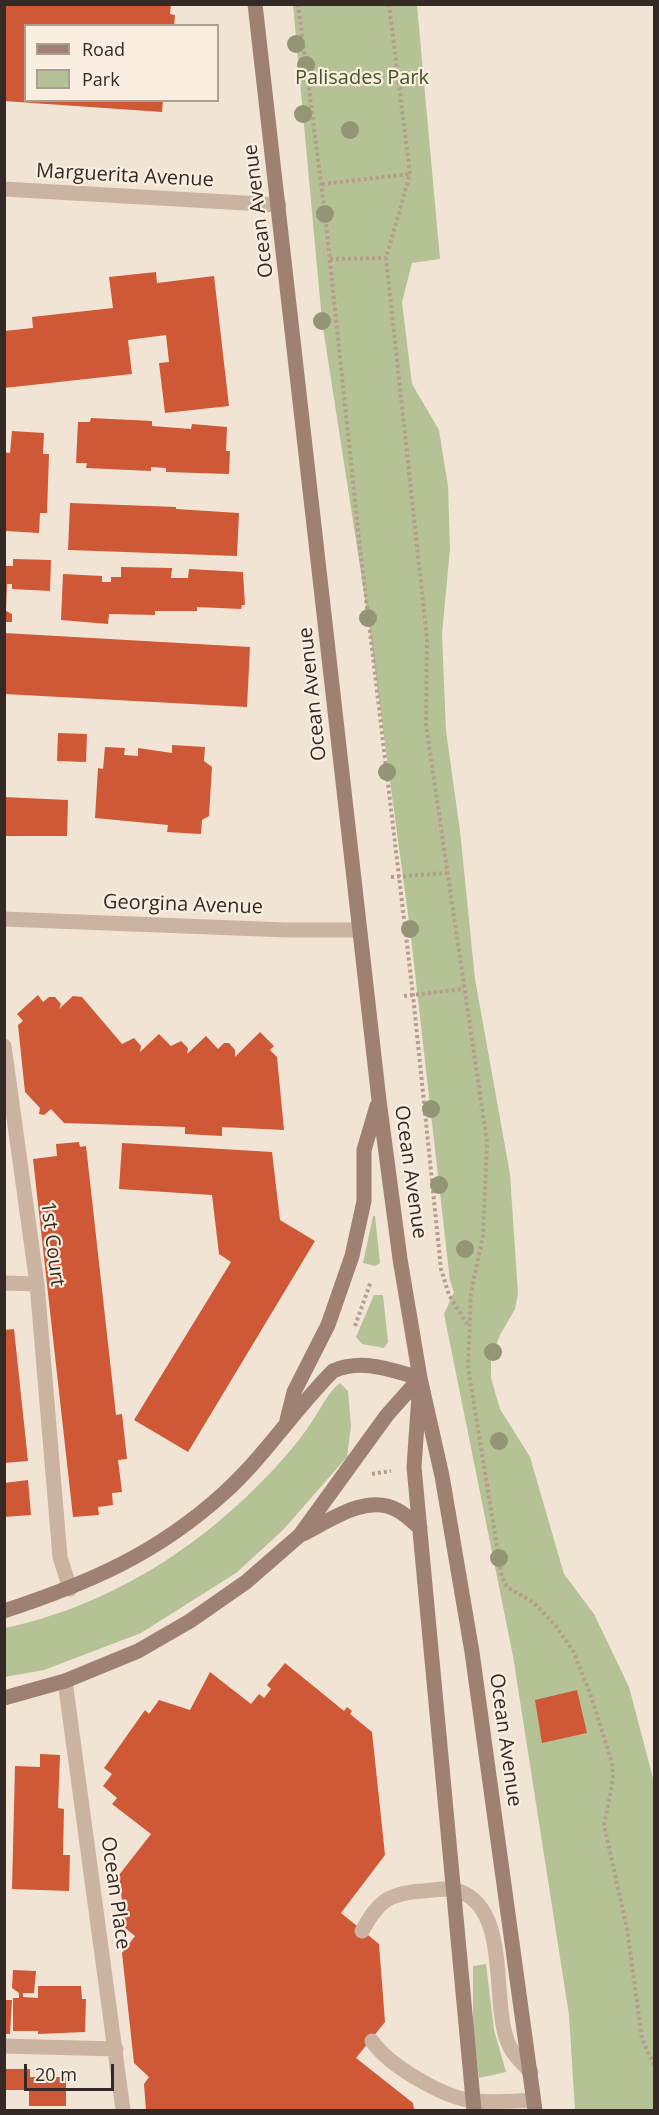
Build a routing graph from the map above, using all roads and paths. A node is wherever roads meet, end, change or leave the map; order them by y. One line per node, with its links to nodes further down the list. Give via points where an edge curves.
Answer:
1 (255, 4): 7 (main road, Ocean Avenue)
2 (298, 4): 5 (path)
3 (389, 4): 4 (path)
4 (410, 174): 5 (path); 8 (path)
5 (322, 184): 9 (path)
6 (4, 189): 7 (street, Marguerita Avenue)
7 (279, 205): 14 (main road, Ocean Avenue)
8 (386, 258): 9 (path); 10 (path, via 427,639 426,725)
9 (330, 259): 11 (path)
10 (447, 873): 11 (path); 15 (path)
11 (400, 877): 12 (path); 16 (path)
12 (391, 878)
13 (4, 919): 14 (street, Georgina Avenue)
14 (359, 930): 19 (main road, Ocean Avenue)
15 (463, 989): 16 (path); 25 (path, via 486,1142 483,1236)
16 (413, 995): 17 (path); 25 (path, via 441,1269 449,1295)
17 (404, 996)
18 (4, 1046): 24 (street, 1st Court)
19 (379, 1100): 27 (main road, Ocean Avenue); 28 (main road, via 364,1150 363,1201 352,1256 327,1325 294,1392)
20 (360, 1277): 22 (path)
21 (377, 1280): 22 (path)
22 (371, 1281): 26 (path)
23 (4, 1282): 24 (street)
24 (37, 1284): 33 (street, 1st Court, via 60,1557)
25 (468, 1324): 42 (path, via 468,1367 502,1578 507,1587 534,1603 573,1651 612,1763 613,1779 604,1825 627,1929 642,2039)
26 (351, 1335)
27 (420, 1378): 28 (main road, via 371,1364 348,1364 333,1371); 31 (main road, Ocean Avenue, via 414,1467); 32 (main road, via 387,1416); 43 (main road, Ocean Avenue, via 472,1652)
28 (286, 1422): 33 (main road, via 224,1493 179,1529 125,1564)
29 (401, 1469): 30 (path)
30 (370, 1474)
31 (420, 1528): 32 (main road, via 396,1509 376,1505 356,1508); 37 (main road, Ocean Avenue)
32 (300, 1535): 35 (main road, via 190,1621 138,1651)
33 (70, 1589): 34 (main road)
34 (4, 1611)
35 (65, 1681): 36 (main road); 41 (street, Ocean Place)
36 (4, 1698)
37 (451, 1889): 38 (street, via 405,1892 387,1898); 43 (street, via 473,1900 493,1931 504,2030 510,2047); 45 (main road, Ocean Avenue)
38 (362, 1931)
39 (372, 2041): 45 (street, via 396,2065)
40 (4, 2046): 41 (street)
41 (116, 2049): 46 (street, Ocean Place)
42 (654, 2065)
43 (531, 2072): 44 (main road, Ocean Avenue)
44 (534, 2105): 45 (street)
45 (473, 2106)
46 (123, 2110)

